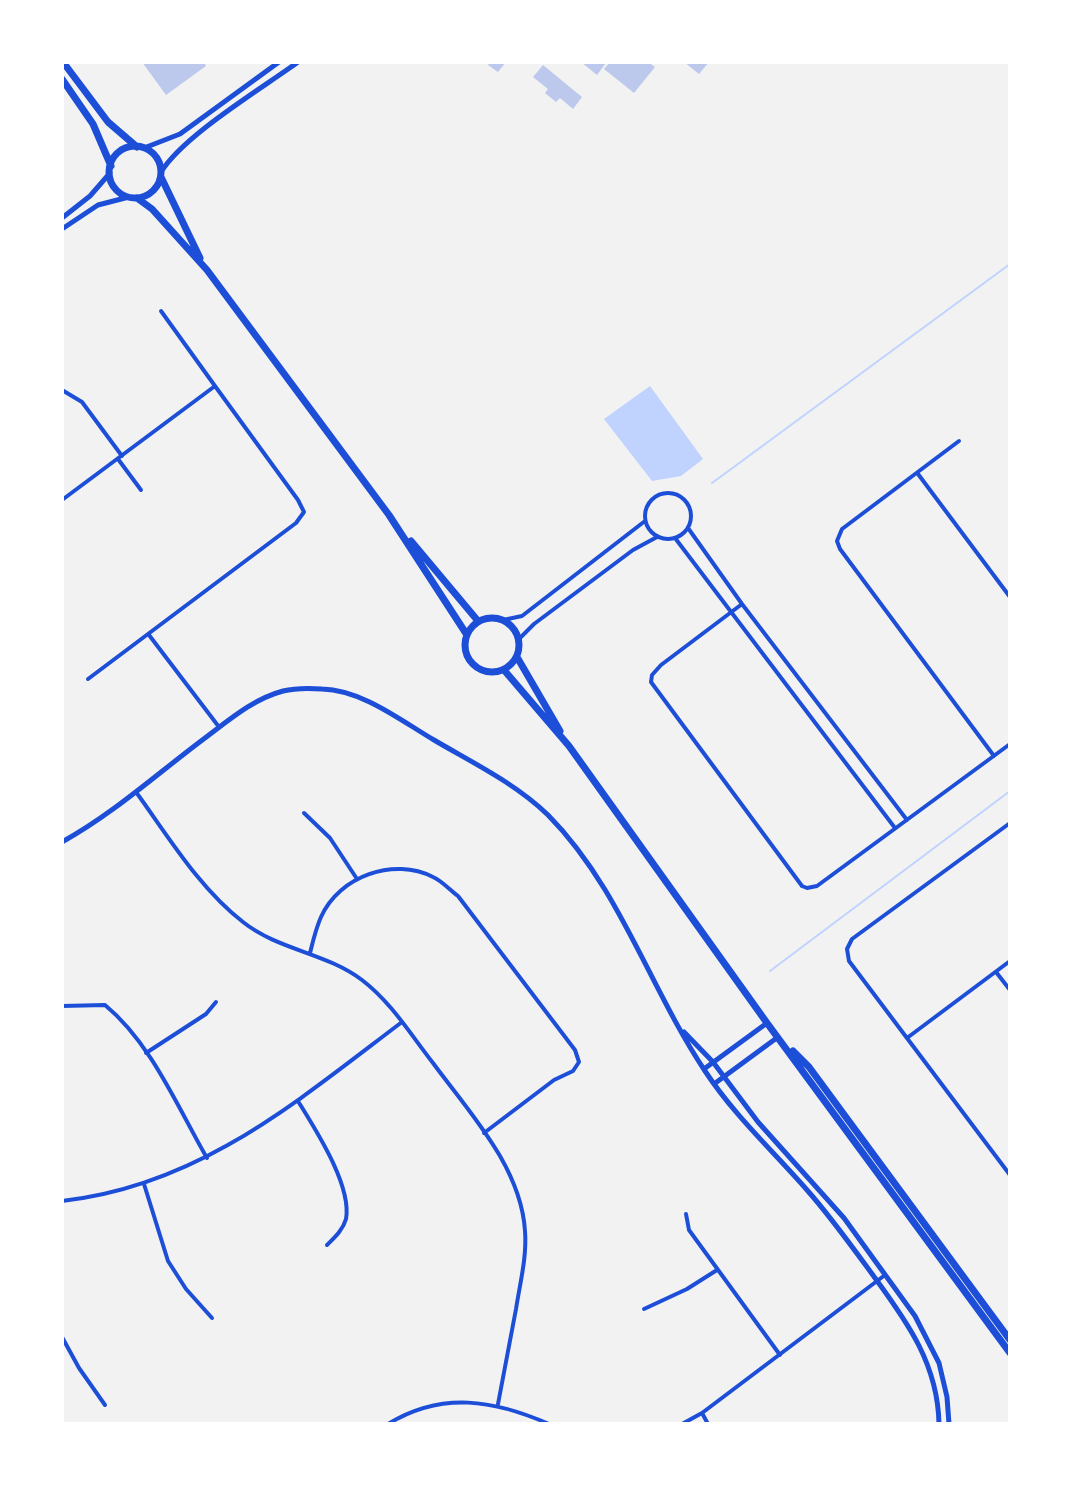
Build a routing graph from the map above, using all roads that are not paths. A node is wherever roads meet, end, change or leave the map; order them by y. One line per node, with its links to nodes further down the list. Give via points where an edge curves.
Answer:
1 (63, 62): 7 (highway, via 108,122)
2 (279, 62): 5 (street)
3 (298, 62): 6 (street)
4 (62, 79): 8 (highway, via 93,124)
5 (254, 80): 6 (street); 7 (street, via 180,134)
6 (261, 88): 9 (street, via 186,144)
7 (140, 148): 8 (highway, via 120,152); 9 (highway, via 157,158)
8 (110, 170): 10 (highway, via 115,188); 11 (street, via 90,196)
9 (161, 175): 10 (highway, via 150,194); 13 (highway)
10 (133, 197): 12 (street, via 98,205); 13 (highway, via 152,209)
11 (62, 218)
12 (62, 229)
13 (207, 270): 22 (highway)
14 (161, 311): 15 (street)
15 (215, 386): 18 (street); 32 (street, via 304,512)
16 (62, 390): 18 (street, via 82,402)
17 (959, 441): 19 (street)
18 (120, 457): 20 (street); 21 (street)
19 (917, 473): 27 (street); 41 (street, via 842,529 837,541)
20 (141, 490)
21 (62, 500)
22 (389, 515): 31 (highway); 33 (highway)
23 (645, 521): 24 (street, via 649,503 672,494 687,504); 25 (street); 30 (street, via 522,616)
24 (688, 528): 26 (street); 28 (street)
25 (657, 537): 26 (street); 34 (street)
26 (675, 538): 29 (street)
27 (1010, 597)
28 (742, 604): 29 (street); 44 (street)
29 (730, 613): 46 (street); 46 (street, via 661,665 651,682 797,881 807,888 817,886)
30 (503, 620): 31 (highway); 34 (highway)
31 (478, 621): 33 (highway)
32 (149, 635): 37 (street); 38 (street)
33 (467, 635): 36 (highway, via 466,653 477,668)
34 (519, 639): 35 (highway)
35 (517, 657): 36 (highway); 40 (highway)
36 (504, 670): 40 (highway)
37 (88, 679)
38 (219, 727): 42 (street); 57 (street, via 283,691 326,689 370,703 508,783 550,818 591,870 626,924)
39 (1010, 744): 41 (street)
40 (569, 746): 56 (highway)
41 (994, 756): 44 (street)
42 (135, 791): 47 (street); 49 (street, via 224,906 267,937)
43 (304, 813): 48 (street, via 330,838)
44 (907, 820): 46 (street)
45 (1010, 823): 59 (street, via 848,944 849,961)
46 (895, 828)
47 (62, 842)
48 (357, 879): 49 (street, via 321,915); 66 (street, via 375,871 412,870 434,877 458,896 575,1050 579,1062 573,1071)
49 (310, 953): 55 (street, via 362,980)
50 (1010, 961): 51 (street)
51 (996, 972): 52 (street); 59 (street)
52 (1010, 990)
53 (216, 1002): 60 (street)
54 (62, 1006): 60 (street, via 105,1005)
55 (402, 1022): 65 (street); 66 (street)
56 (767, 1023): 58 (highway); 61 (street)
57 (678, 1025): 61 (street); 62 (street)
58 (778, 1037): 63 (street); 79 (highway, via 809,1067); 80 (highway)
59 (907, 1038): 68 (street)
60 (146, 1053): 67 (street)
61 (713, 1062): 62 (street); 63 (street)
62 (704, 1069): 64 (street)
63 (724, 1077): 64 (street); 74 (street, via 844,1218)
64 (714, 1084): 75 (street, via 821,1206)
65 (297, 1100): 67 (street); 72 (street, via 332,1161 345,1200 346,1219)
66 (484, 1133): 82 (street, via 517,1195 525,1229 525,1261)
67 (207, 1158): 69 (street)
68 (1010, 1175)
69 (144, 1184): 70 (street); 77 (street, via 168,1261)
70 (62, 1201)
71 (686, 1214): 73 (street, via 689,1230)
72 (327, 1245)
73 (717, 1270): 76 (street); 81 (street)
74 (885, 1275): 75 (street); 90 (street, via 933,1348)
75 (877, 1281): 81 (street); 89 (street, via 923,1351 934,1381)
76 (644, 1309)
77 (212, 1318)
78 (62, 1337): 83 (street)
79 (1010, 1340)
80 (1010, 1353)
81 (780, 1355): 84 (street)
82 (498, 1404): 85 (street, via 435,1405); 86 (street)
83 (105, 1405)
84 (702, 1413): 87 (street); 88 (street)
85 (388, 1424)
86 (549, 1424)
87 (682, 1424)
88 (708, 1424)
89 (939, 1424)
90 (949, 1424)

